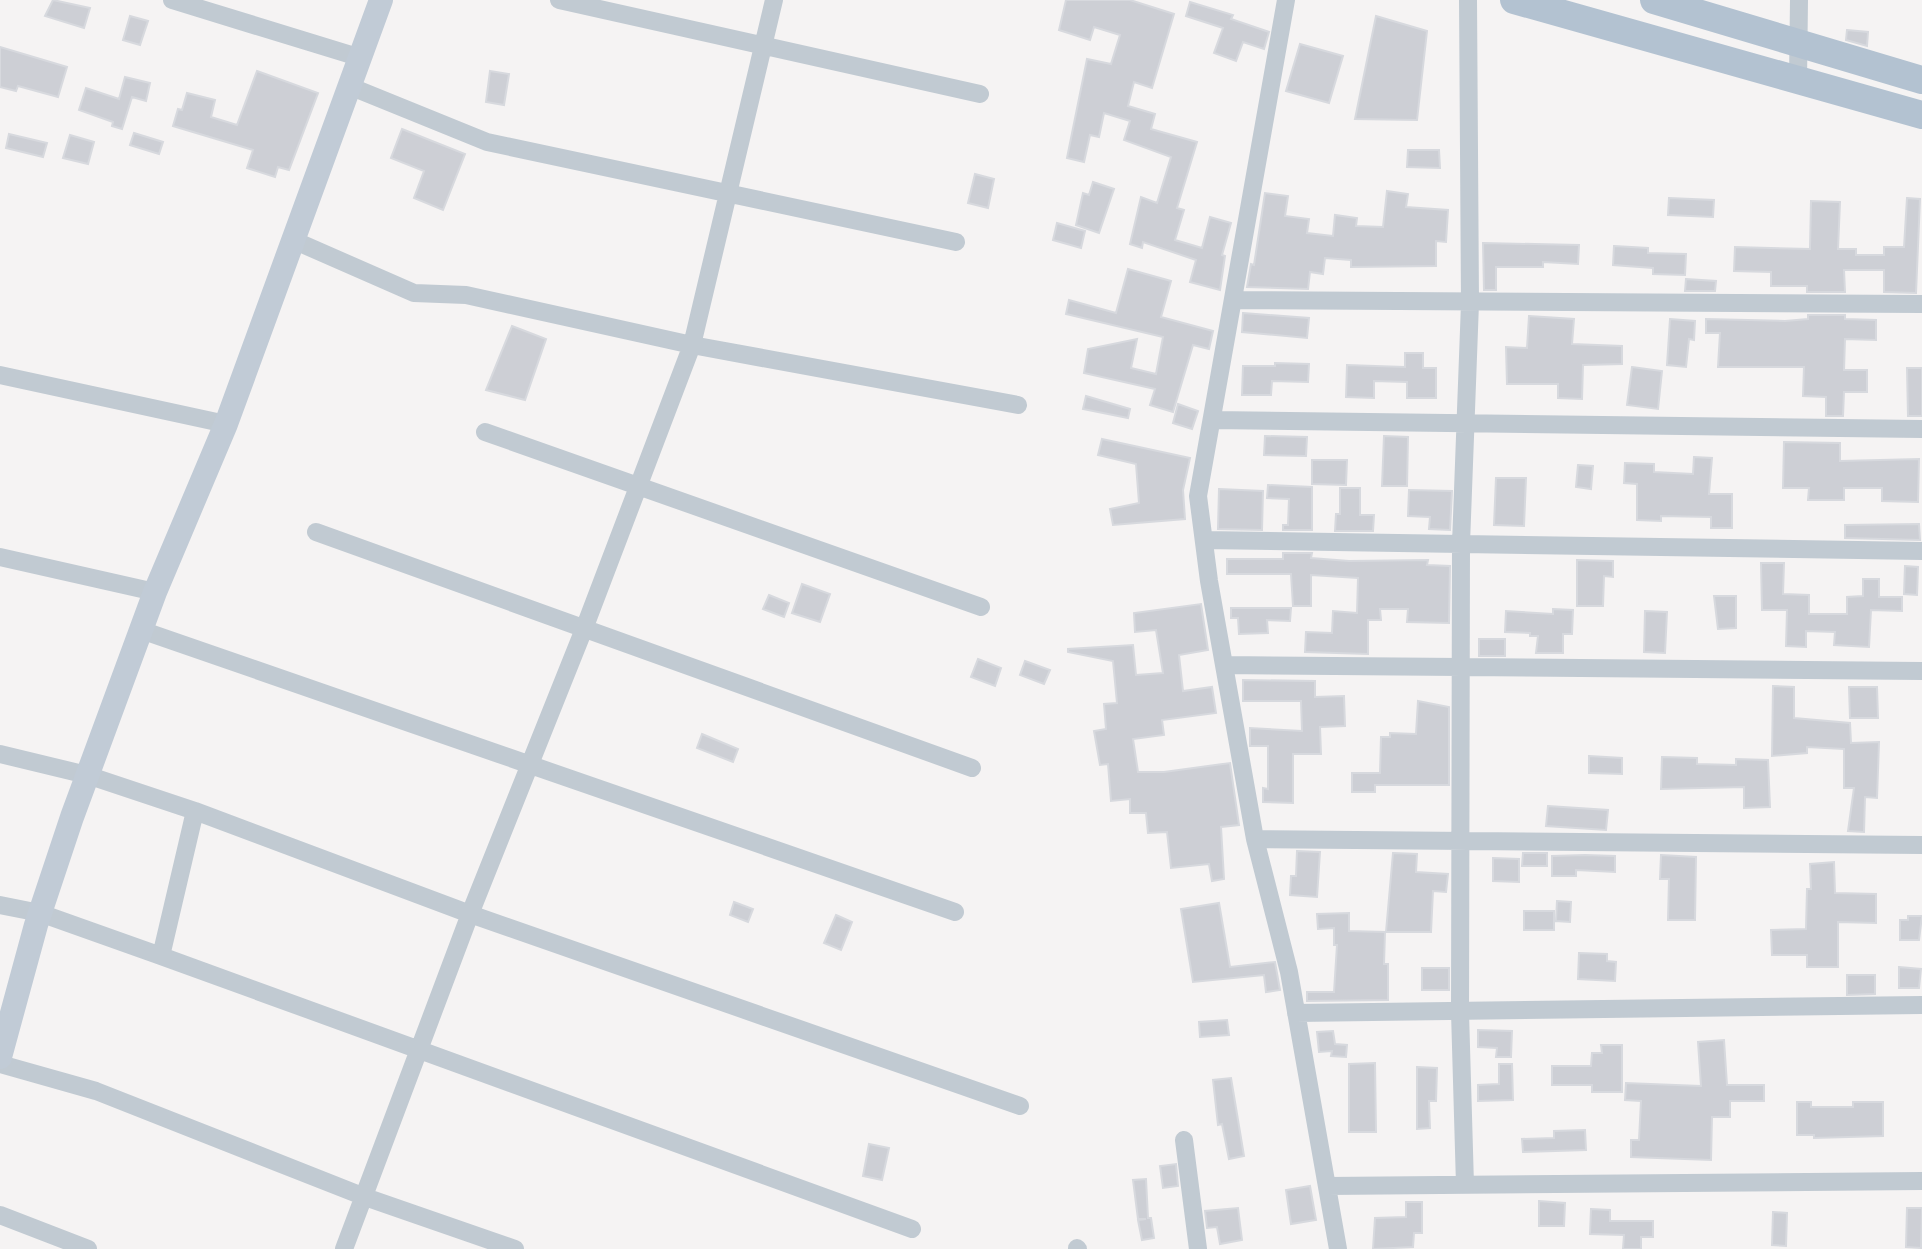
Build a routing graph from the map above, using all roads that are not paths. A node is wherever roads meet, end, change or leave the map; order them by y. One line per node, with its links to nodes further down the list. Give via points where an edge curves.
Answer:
1 (172, 0): 12 (street)
2 (381, 0): 12 (main road)
3 (559, 0): 11 (street)
4 (774, 0): 11 (street)
5 (1286, 0): 21 (street)
6 (1468, 0): 22 (street)
7 (1514, 0): 14 (main road)
8 (1654, 0): 10 (main road)
9 (1799, 0): 10 (street)
10 (1798, 43): 13 (main road); 14 (street)
11 (763, 47): 16 (street); 18 (street)
12 (358, 57): 15 (main road)
13 (1922, 80)
14 (1798, 81): 17 (main road)
15 (349, 86): 18 (street, via 487,142); 19 (main road)
16 (980, 94)
17 (1922, 116)
18 (728, 195): 20 (street); 24 (street)
19 (293, 240): 24 (street, via 414,293 466,295); 28 (main road)
20 (956, 242)
21 (1234, 300): 22 (street); 27 (street)
22 (1470, 303): 23 (street); 29 (street)
23 (1922, 304)
24 (692, 345): 26 (street); 32 (street)
25 (0, 375): 28 (street)
26 (1018, 405)
27 (1212, 421): 29 (street); 34 (street, via 1198,496)
28 (226, 424): 38 (main road)
29 (1466, 424): 30 (street); 35 (street)
30 (1922, 429)
31 (485, 432): 32 (street)
32 (638, 487): 39 (street); 40 (street)
33 (316, 532): 40 (street)
34 (1204, 540): 35 (street); 42 (street)
35 (1461, 544): 36 (street); 43 (street)
36 (1922, 551)
37 (0, 558): 38 (street)
38 (155, 592): 41 (main road)
39 (981, 607)
40 (584, 629): 46 (street); 47 (street)
41 (141, 630): 46 (street); 48 (main road)
42 (1224, 665): 43 (street); 50 (street)
43 (1461, 667): 44 (street); 51 (street)
44 (1922, 671)
45 (0, 754): 48 (street)
46 (528, 766): 54 (street); 56 (street)
47 (972, 768)
48 (87, 775): 49 (street); 55 (main road)
49 (195, 811): 56 (street); 57 (street)
50 (1255, 839): 51 (street); 60 (street)
51 (1462, 841): 52 (street); 59 (street)
52 (1922, 845)
53 (0, 905): 55 (street)
54 (955, 912)
55 (40, 913): 57 (street); 62 (main road)
56 (470, 914): 61 (street); 64 (street)
57 (161, 956): 61 (street)
58 (1922, 1005): 59 (street)
59 (1461, 1012): 60 (street); 67 (street)
60 (1296, 1013): 68 (street)
61 (418, 1051): 69 (street); 71 (street)
62 (0, 1057)
63 (0, 1064): 69 (street, via 96,1091)
64 (1020, 1106)
65 (1184, 1140): 75 (street)
66 (1922, 1181): 67 (street)
67 (1465, 1185): 68 (street)
68 (1327, 1186): 76 (street)
69 (365, 1197): 73 (street); 74 (street)
70 (0, 1215): 72 (street)
71 (912, 1229)
72 (88, 1249)
73 (344, 1249)
74 (515, 1249)
75 (1198, 1249)
76 (1338, 1249)

